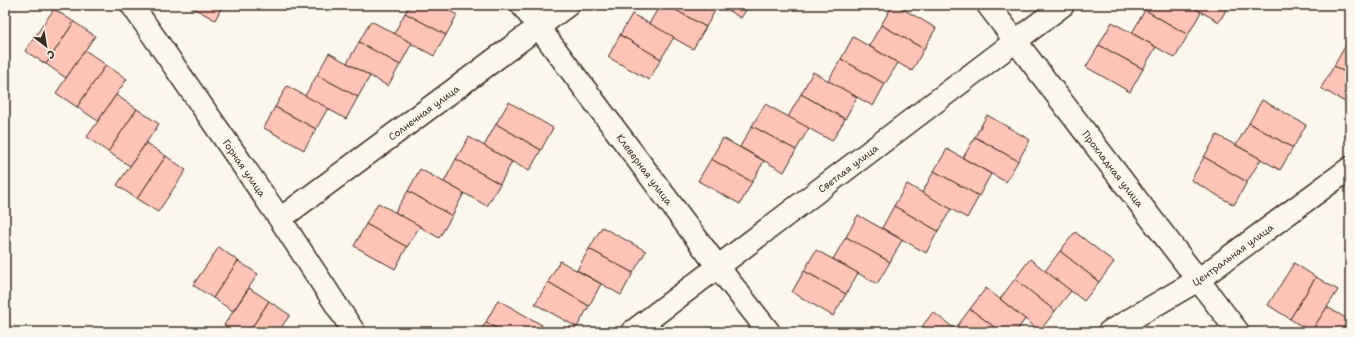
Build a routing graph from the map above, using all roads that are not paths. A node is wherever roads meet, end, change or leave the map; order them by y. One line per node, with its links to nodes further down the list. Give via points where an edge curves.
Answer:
1 (132, 5): 9 (street, Горная улица)
2 (522, 5): 6 (street, Клеверная улица)
3 (568, 5): 6 (street, Солнечная улица)
4 (988, 5): 7 (street, Прохладная улица)
5 (1063, 5): 7 (street, Светлая улица)
6 (539, 27): 9 (street, Солнечная улица); 10 (street, Клеверная улица)
7 (1015, 41): 10 (street, Светлая улица); 11 (street, Прохладная улица)
8 (1350, 168): 11 (street, Центральная улица)
9 (280, 219): 12 (street, Горная улица)
10 (718, 267): 13 (street, Светлая улица); 14 (street, Клеверная улица)
11 (1198, 280): 15 (street, Центральная улица); 16 (street, Прохладная улица)
12 (354, 332)
13 (632, 332)
14 (769, 332)
15 (1109, 332)
16 (1238, 332)

